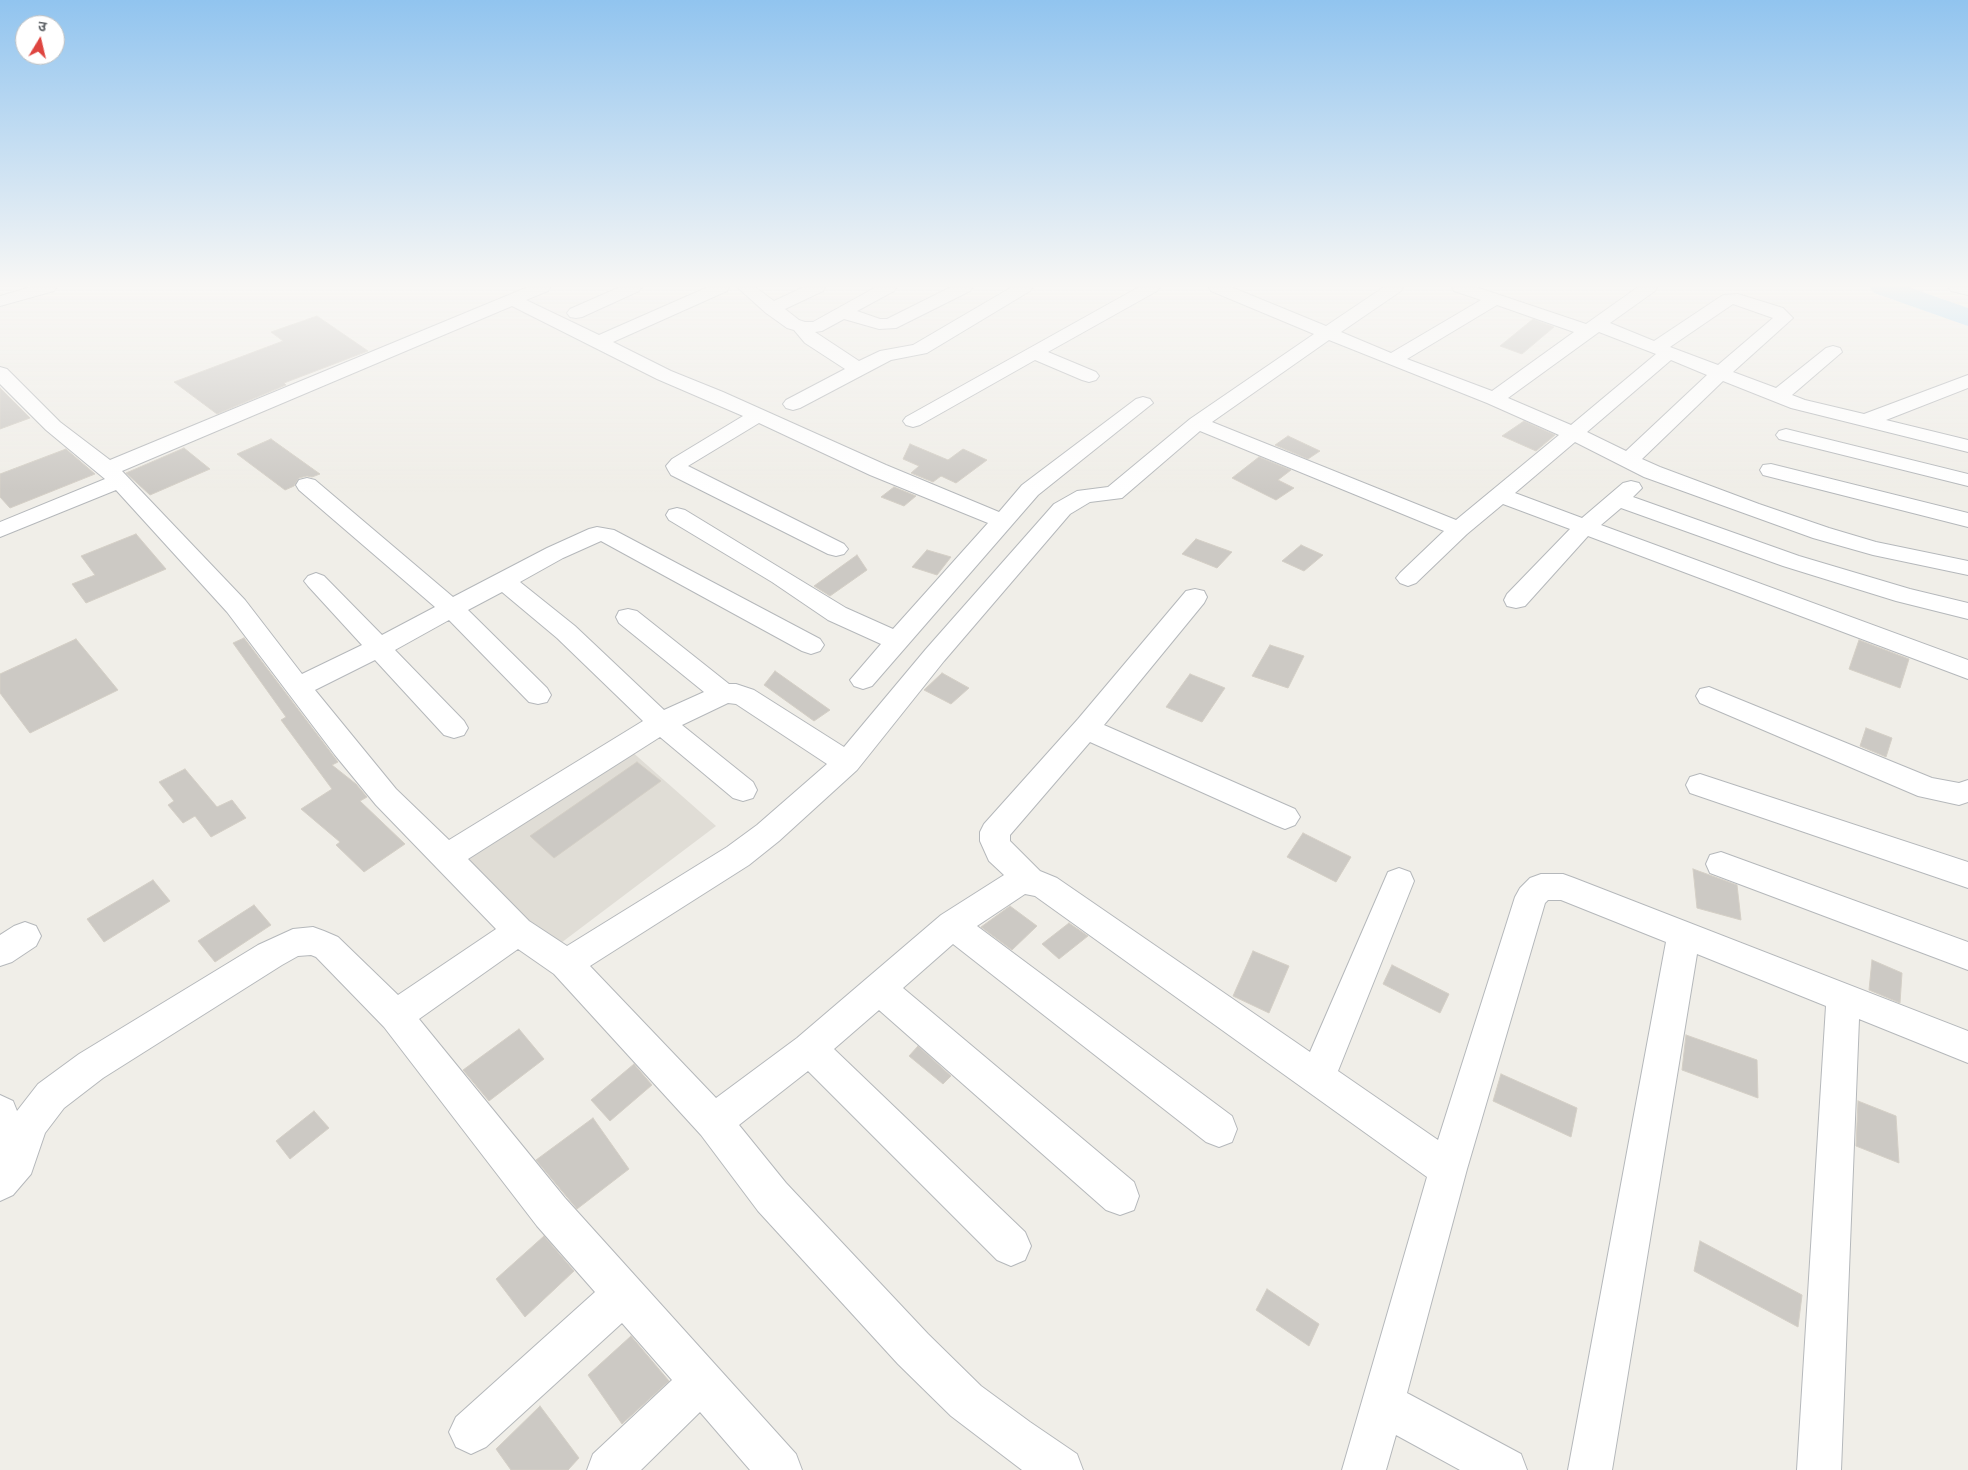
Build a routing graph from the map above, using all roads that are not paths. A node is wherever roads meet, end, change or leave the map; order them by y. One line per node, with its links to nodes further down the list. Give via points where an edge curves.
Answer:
1 (386, 356): 34 (street)
2 (626, 356): 25 (street)
3 (837, 356): 16 (street)
4 (886, 356): 16 (street)
5 (1029, 356): 26 (street)
6 (1040, 356): 19 (street)
7 (1293, 356): 28 (street)
8 (1382, 356): 15 (street)
9 (1399, 356): 15 (street)
10 (1553, 356): 21 (street)
11 (1657, 356): 29 (street)
12 (1676, 356): 18 (street)
13 (1741, 356): 18 (street)
14 (1830, 356): 22 (street)
15 (1392, 360): 21 (street)
16 (858, 369): 24 (street)
17 (0, 373): 34 (street, via 53,426)
18 (1720, 374): 22 (street); 32 (street)
19 (1089, 376)
20 (1968, 381): 27 (street)
21 (1494, 399): 29 (street)
22 (1789, 400): 27 (street); 30 (street)
23 (1143, 403): 37 (street)
24 (793, 404)
25 (756, 416): 44 (street); 48 (street, via 679,463 679,470)
26 (912, 421)
27 (1865, 421): 31 (street)
28 (1197, 423): 41 (street, via 1114,493 1084,496); 46 (street)
29 (1573, 433): 32 (street); 39 (street)
30 (1786, 435): 35 (street); 38 (street)
31 (1963, 442)
32 (1629, 459): 33 (street)
33 (1652, 472): 38 (street); 40 (street)
34 (114, 475): 47 (street); 63 (street, via 236,606)
35 (1968, 480)
36 (307, 485): 55 (street)
37 (1030, 490): 41 (street); 44 (street)
38 (1761, 490): 43 (street); 49 (street, via 1821,533)
39 (1500, 495): 45 (street); 46 (street)
40 (1617, 499): 45 (street); 56 (street, via 1791,561)
41 (1062, 509): 70 (street)
42 (678, 515): 58 (street, via 837,614)
43 (1968, 520)
44 (1002, 522): 58 (street)
45 (1584, 527): 54 (street); 61 (street)
46 (1459, 529): 50 (street)
47 (0, 530)
48 (836, 549)
49 (1968, 568)
50 (1408, 578)
51 (316, 581): 60 (street)
52 (504, 581): 55 (street); 59 (street, via 588,537 606,535); 67 (street, via 566,632)
53 (1195, 597): 68 (street)
54 (1516, 600)
55 (452, 609): 60 (street); 65 (street)
56 (1968, 611)
57 (628, 617): 64 (street)
58 (897, 641): 62 (street)
59 (810, 645)
60 (378, 648): 63 (street); 69 (street)
61 (1968, 670)
62 (863, 680)
63 (298, 688): 75 (street, via 386,797)
64 (724, 694): 67 (street); 70 (street, via 745,697)
65 (538, 696)
66 (1709, 696): 73 (street, via 1928,788 1959,794)
67 (661, 724): 72 (street); 75 (street)
68 (1088, 726): 74 (street, via 1111,741); 78 (street, via 995,832 1000,852)
69 (454, 728)
70 (846, 762): 84 (street, via 738,856)
71 (1700, 785): 77 (street)
72 (743, 790)
73 (1968, 791)
74 (1285, 817)
75 (447, 856): 81 (street)
76 (1721, 864): 83 (street)
77 (1968, 875)
78 (1030, 881): 80 (street, via 1017,883); 90 (street, via 1046,887)
79 (1398, 881): 90 (street)
80 (952, 925): 85 (street); 93 (street)
81 (518, 931): 84 (street); 87 (street)
82 (1684, 934): 86 (street); 94 (street, via 1563,887 1541,887 1531,897); 107 (street)
83 (1968, 956)
84 (566, 964): 92 (street)
85 (878, 988): 89 (street); 96 (street)
86 (1843, 998): 88 (street); 108 (street)
87 (396, 1016): 95 (street, via 327,947 313,941 293,943 185,1006 91,1066 51,1096 30,1124); 98 (street, via 551,1212)
88 (1968, 1047)
89 (809, 1049): 92 (street); 97 (street)
90 (1318, 1076): 94 (street)
91 (0, 1112): 95 (street)
92 (714, 1122): 104 (street, via 772,1197 912,1349 966,1401)
93 (1218, 1129)
94 (1448, 1169): 100 (street)
95 (9, 1172)
96 (1120, 1196)
97 (1011, 1246)
98 (624, 1294): 99 (street); 101 (street)
99 (702, 1381): 102 (street); 103 (street)
100 (1383, 1404): 105 (street); 106 (street)
101 (471, 1432)
102 (609, 1470)
103 (780, 1470)
104 (1061, 1470)
105 (1364, 1470)
106 (1504, 1470)
107 (1590, 1470)
108 (1819, 1470)

